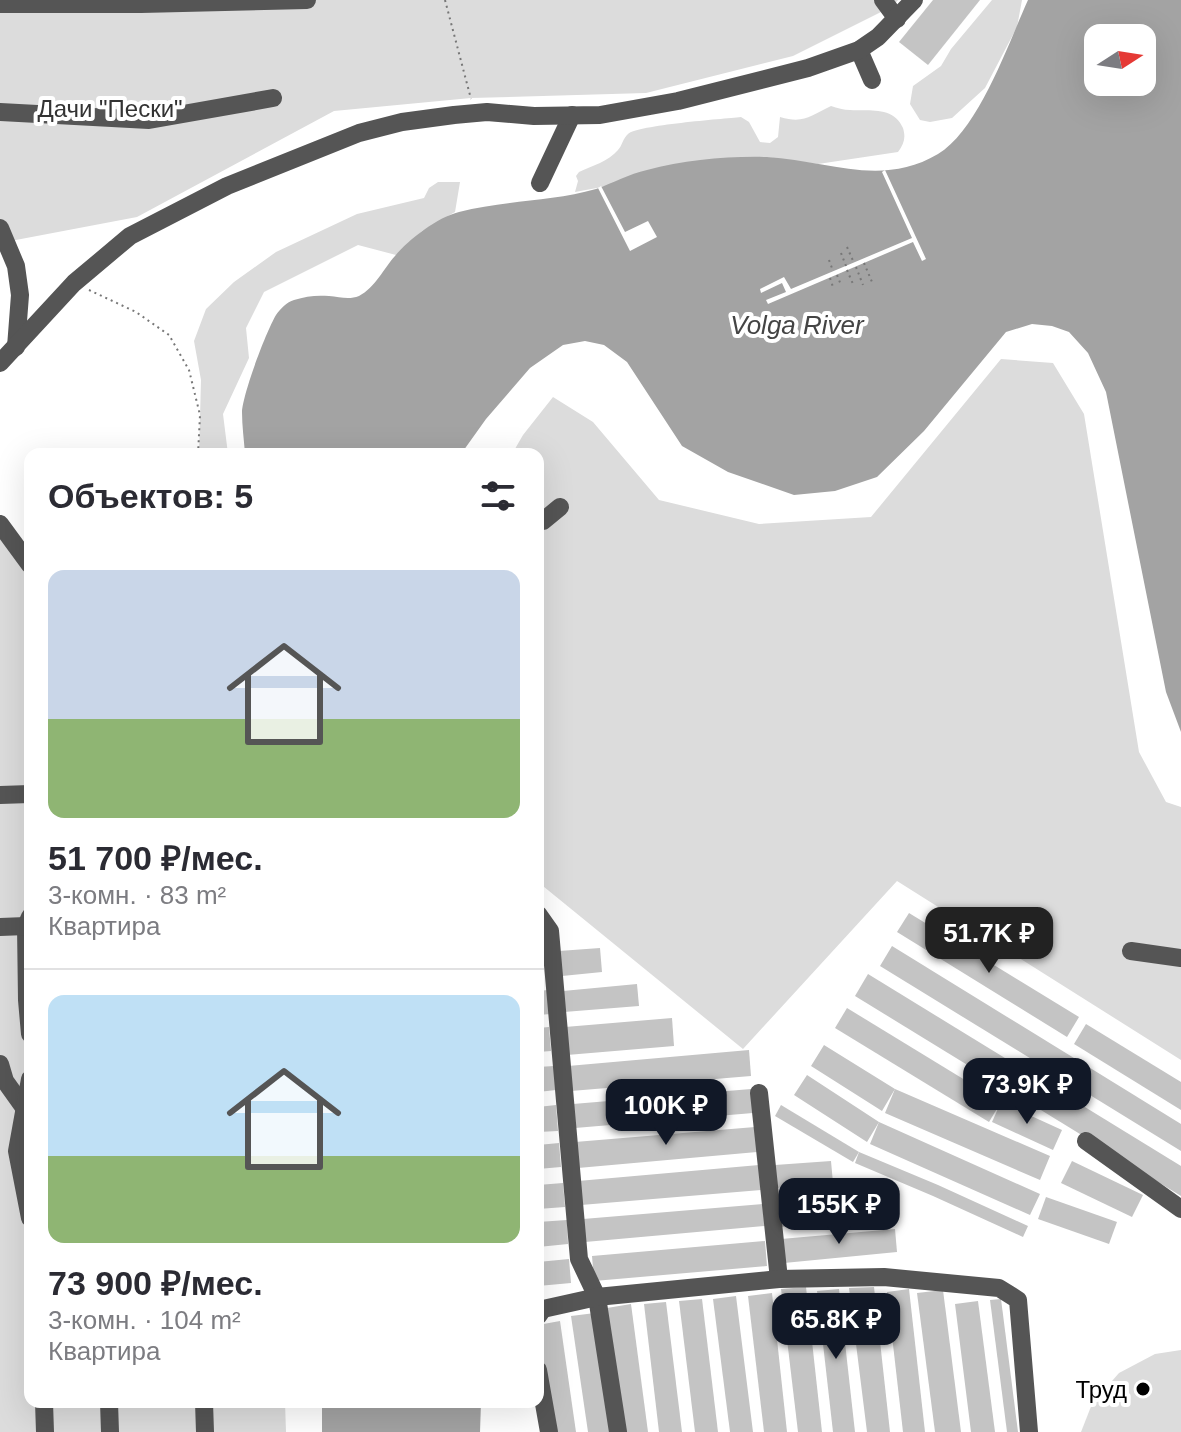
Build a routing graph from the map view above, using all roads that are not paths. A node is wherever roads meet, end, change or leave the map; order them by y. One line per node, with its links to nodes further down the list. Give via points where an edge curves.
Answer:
1 (307, 0): 4 (street)
2 (883, 0): 5 (street)
3 (914, 0): 5 (street)
4 (0, 4)
5 (897, 19): 6 (street)
6 (859, 50): 7 (street); 10 (street, via 678,101)
7 (872, 80)
8 (273, 98): 9 (street, via 149,120)
9 (0, 112)
10 (572, 115): 11 (street); 13 (street, via 474,113 402,122 359,133 227,186 130,236 74,283)
11 (540, 183)
12 (0, 228): 13 (street, via 16,266 20,295)
13 (16, 347): 14 (street)
14 (0, 363)
15 (560, 507): 16 (street)
16 (544, 520)
17 (0, 524): 18 (street)
18 (24, 557)
19 (24, 794): 20 (street)
20 (0, 795)
21 (544, 922): 34 (street, via 550,931 579,1259)
22 (24, 923): 23 (street)
23 (0, 927)
24 (1131, 951): 25 (street)
25 (1181, 958)
26 (0, 1064): 28 (street)
27 (759, 1093): 33 (street)
28 (24, 1108)
29 (24, 1114): 31 (street, via 17,1151)
30 (1086, 1141): 32 (street)
31 (24, 1187)
32 (1181, 1209)
33 (779, 1279): 34 (street); 45 (street, via 884,1277 999,1288 1009,1294 1018,1300)
34 (597, 1297): 35 (street); 44 (street)
35 (544, 1309)
36 (544, 1404): 43 (street)
37 (44, 1408): 40 (street)
38 (109, 1408): 41 (street)
39 (204, 1408): 42 (street)
40 (45, 1432)
41 (110, 1432)
42 (205, 1432)
43 (549, 1432)
44 (618, 1432)
45 (1029, 1432)

